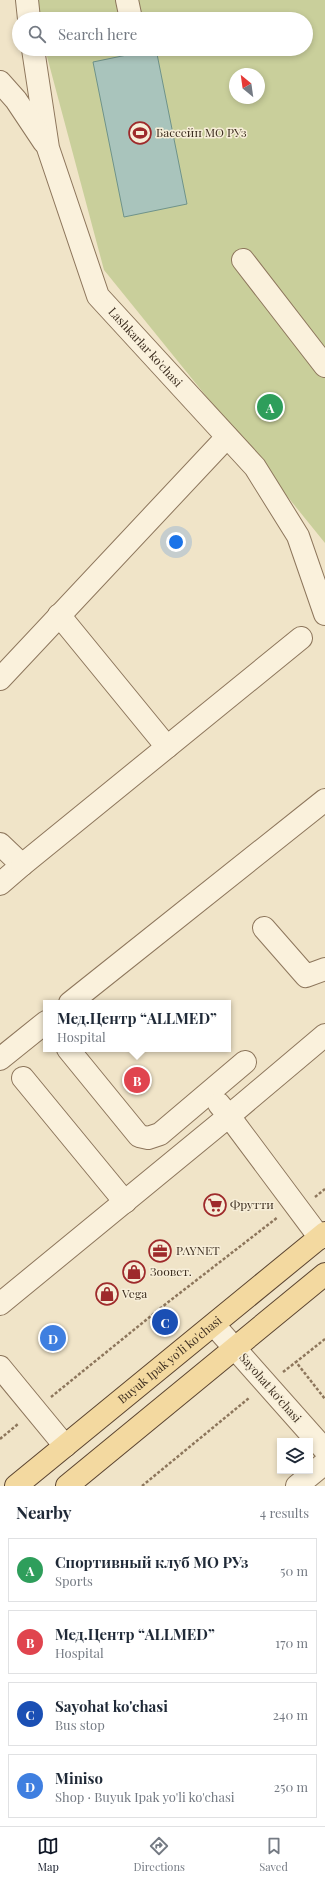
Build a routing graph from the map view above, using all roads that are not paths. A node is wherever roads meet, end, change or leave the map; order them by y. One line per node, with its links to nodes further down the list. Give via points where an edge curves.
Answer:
1 (27, 0): 3 (street)
2 (127, 0): 4 (street)
3 (28, 12)
4 (130, 12)
5 (34, 56): 7 (street, Lashkarlar ko'chasi)
6 (2, 88): 7 (street)
7 (48, 148): 10 (street, Lashkarlar ko'chasi, via 98,296)
8 (243, 260): 9 (street)
9 (325, 366)
10 (227, 437): 11 (street, Lashkarlar ko'chasi, via 255,467 298,536); 12 (street)
11 (325, 614)
12 (59, 615): 14 (street); 15 (street)
13 (301, 638): 15 (street)
14 (0, 679)
15 (167, 747): 18 (street)
16 (325, 800): 22 (street)
17 (0, 844): 18 (street)
18 (22, 865): 19 (street)
19 (0, 884)
20 (264, 928): 21 (street, via 306,976)
21 (325, 969)
22 (74, 1000)
23 (43, 1024): 26 (street)
24 (325, 1035): 30 (street)
25 (70, 1052): 29 (street, via 139,1136 148,1138 160,1134)
26 (0, 1059)
27 (245, 1062): 29 (street)
28 (23, 1078): 31 (street)
29 (209, 1093): 30 (street)
30 (228, 1116): 31 (street); 32 (street)
31 (125, 1202): 34 (street)
32 (322, 1236): 35 (main road, Buyuk Ipak yo'li ko'chasi)
33 (325, 1274): 36 (main road)
34 (0, 1304)
35 (214, 1325): 36 (street, Sayohat koʻchasi); 39 (main road, Buyuk Ipak yo'li ko'chasi)
36 (235, 1348): 38 (street, Sayohat koʻchasi, via 266,1384); 42 (main road)
37 (0, 1367): 39 (street)
38 (322, 1440)
39 (66, 1446): 41 (main road, Buyuk Ipak yo'li ko'chasi)
40 (325, 1463): 43 (street)
41 (16, 1486)
42 (67, 1486)
43 (297, 1486)

